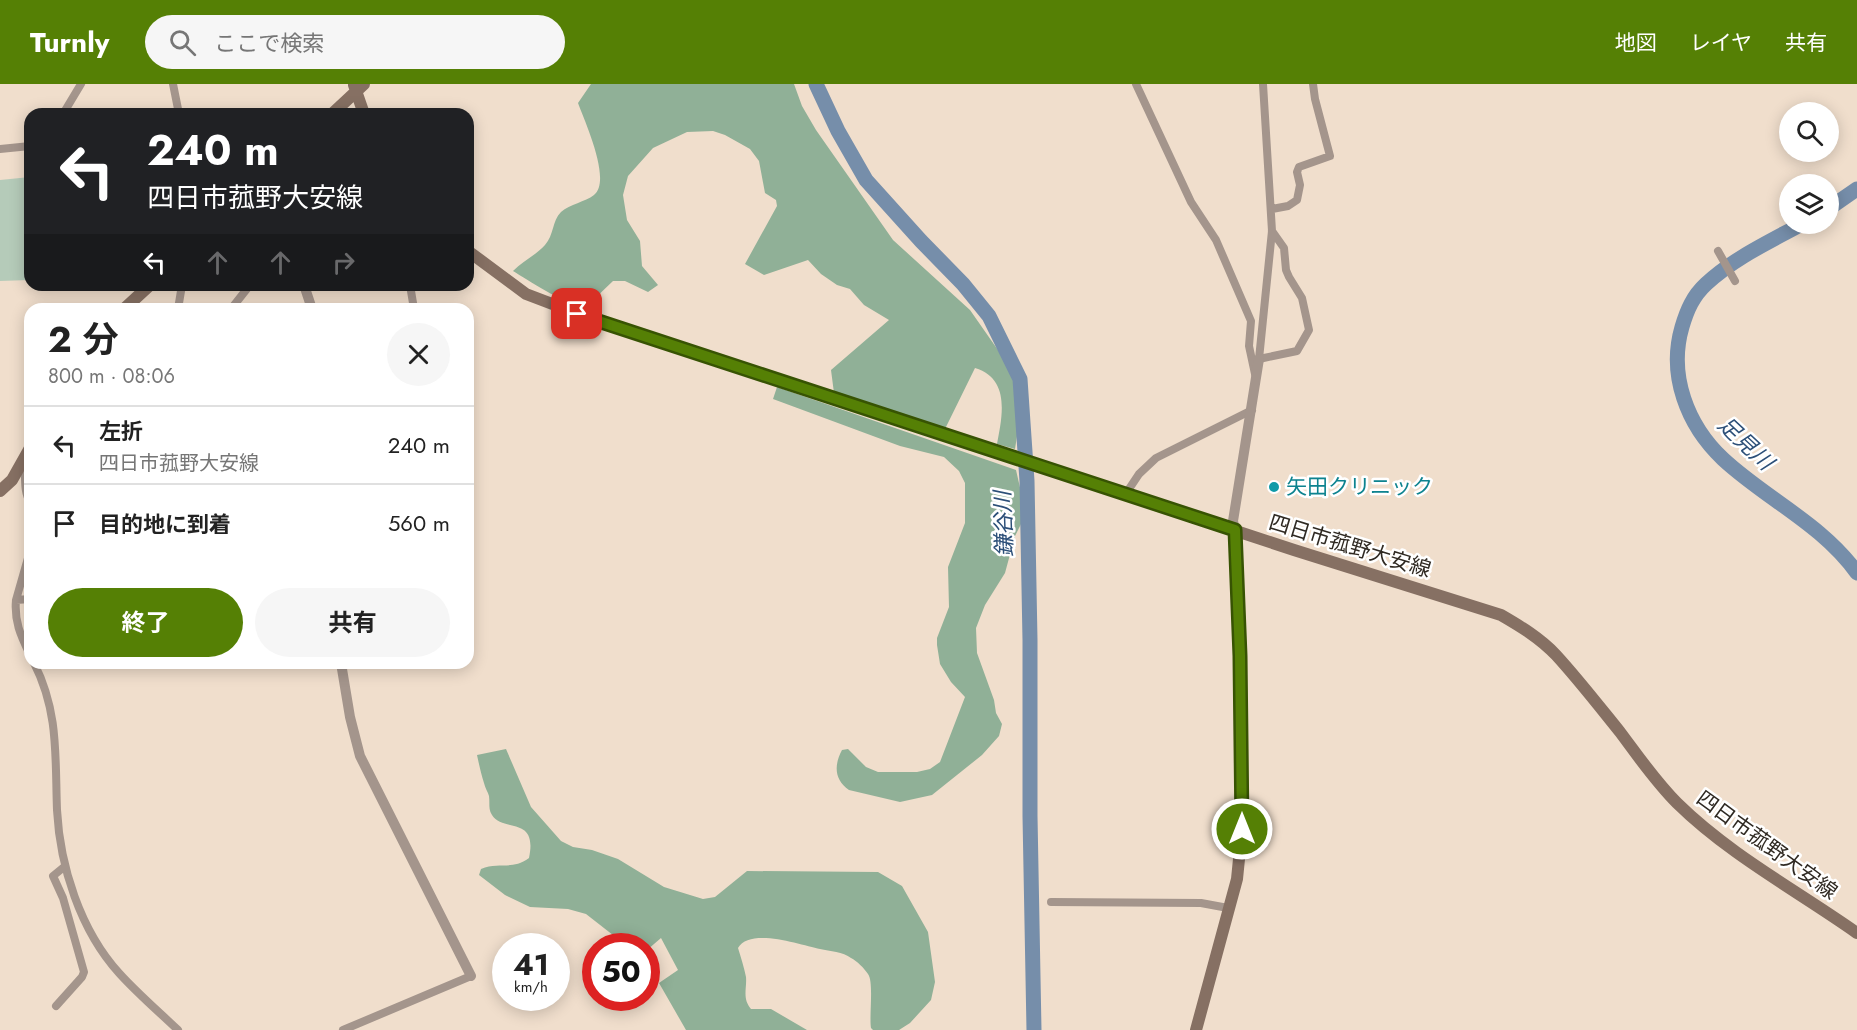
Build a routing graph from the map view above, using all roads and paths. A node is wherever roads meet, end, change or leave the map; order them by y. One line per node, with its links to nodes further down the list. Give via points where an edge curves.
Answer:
1 (81, 84): 7 (street)
2 (173, 84): 8 (street)
3 (1136, 84): 23 (street, via 1191,202 1216,240 1251,321 1249,346)
4 (1263, 84): 13 (street)
5 (1313, 84): 13 (street, via 1330,156 1299,167 1297,200)
6 (358, 86): 9 (main road); 10 (main road)
7 (67, 108)
8 (178, 108)
9 (338, 108)
10 (363, 108)
11 (24, 147): 12 (street)
12 (0, 149)
13 (1272, 209): 14 (street)
14 (1272, 231): 22 (street); 22 (street, via 1284,248 1286,270 1302,298 1309,330 1297,351)
15 (1719, 253): 17 (street)
16 (474, 256): 27 (main road, 四日市菰野大安線, via 538,300)
17 (1734, 279)
18 (144, 291): 20 (main road)
19 (245, 291): 21 (street)
20 (130, 303)
21 (236, 303)
22 (1259, 359): 23 (street)
23 (1256, 379): 24 (street)
24 (1252, 410): 27 (street, via 1156,458); 28 (street, via 1234,512)
25 (24, 461): 26 (main road)
26 (0, 491)
27 (1119, 493): 28 (main road, 四日市菰野大安線)
28 (1235, 530): 37 (main road, via 1242,829 1237,879); 38 (main road, 四日市菰野大安線, via 1487,609 1526,630 1555,654 1677,803 1749,861)
29 (24, 571): 31 (street)
30 (24, 599): 31 (street)
31 (16, 600): 32 (street, via 17,630)
32 (24, 643)
33 (37, 669): 35 (street, via 54,725 58,833)
34 (343, 669): 39 (street, via 360,756)
35 (64, 867): 40 (street, via 53,876 84,972); 42 (street, via 95,940 117,971)
36 (1051, 902): 37 (street, via 1201,903)
37 (1228, 908): 44 (main road)
38 (1857, 933)
39 (471, 976): 41 (street)
40 (56, 1005)
41 (351, 1029): 43 (street)
42 (177, 1030)
43 (343, 1030)
44 (1196, 1030)

